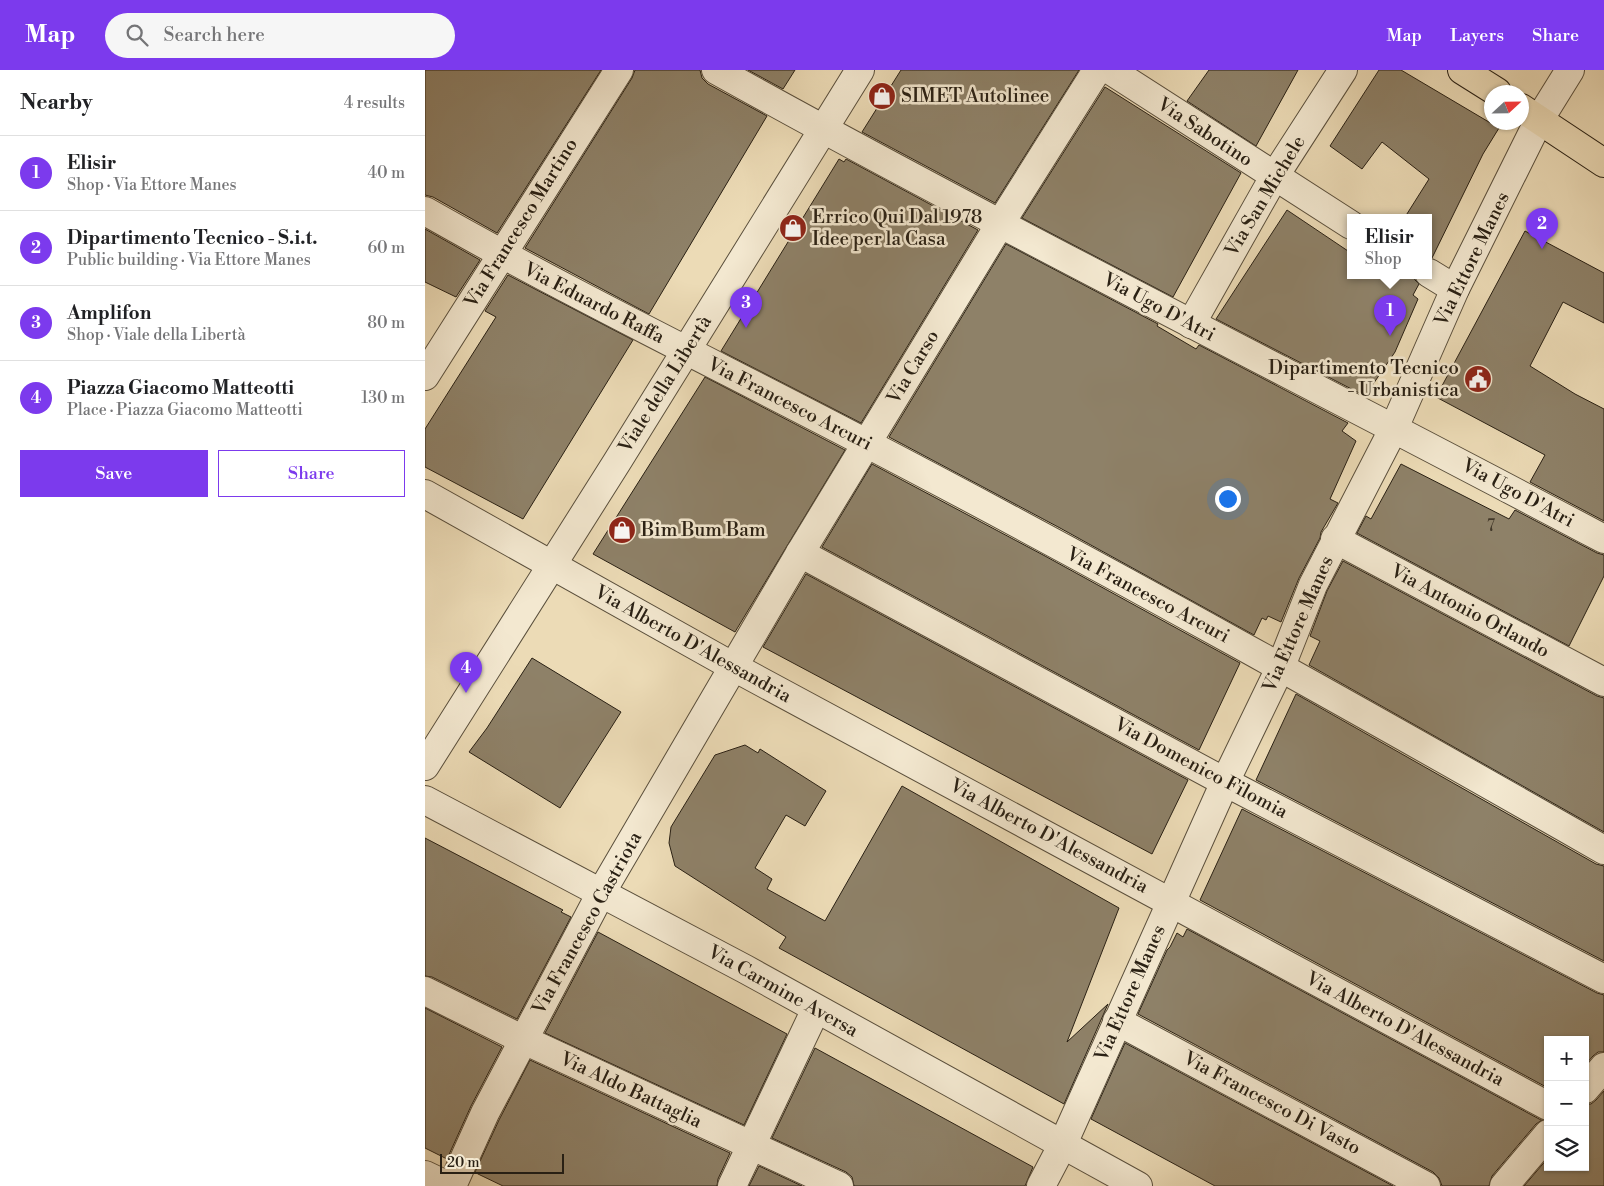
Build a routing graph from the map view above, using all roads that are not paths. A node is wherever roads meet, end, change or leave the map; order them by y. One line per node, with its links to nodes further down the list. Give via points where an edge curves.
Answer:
1 (619, 70): 17 (street, Via Francesco Martino)
2 (717, 70): 11 (street, Via Ugo D'Atri)
3 (860, 70): 11 (street, Viale della Libertà)
4 (1097, 70): 16 (street, Via Carso)
5 (1110, 70): 13 (street, Via Sabotino)
6 (1343, 70): 13 (street, Via San Michele)
7 (1462, 70): 9 (main road)
8 (1570, 70): 10 (street, Via Ettore Manes)
9 (1486, 85)
10 (1531, 114): 12 (main road); 19 (street, Via Ettore Manes)
11 (824, 130): 16 (street, Via Ugo D'Atri); 21 (street, Viale della Libertà)
12 (1604, 163)
13 (1274, 177): 15 (street, Via Sabotino); 20 (street, Via San Michele)
14 (425, 211): 17 (street, Via Eduardo Raffa)
15 (1347, 223)
16 (1000, 224): 20 (street, Via Ugo D'Atri); 24 (street, Via Carso)
17 (502, 254): 21 (street, Via Eduardo Raffa); 22 (street, Via Francesco Martino)
18 (1432, 275): 19 (street)
19 (1455, 290): 23 (street, Via Ettore Manes)
20 (1191, 324): 23 (street, Via Ugo D'Atri)
21 (686, 350): 24 (street, Via Francesco Arcuri); 29 (street, Viale della Libertà)
22 (425, 376)
23 (1393, 428): 26 (street, Via Ettore Manes); 27 (street, Via Ugo D'Atri)
24 (867, 443): 28 (street, Via Carso); 31 (street, Via Francesco Arcuri)
25 (425, 494): 29 (street, Via Alberto D'Alessandria)
26 (1335, 539): 31 (street, Via Ettore Manes); 32 (street, Via Antonio Orlando)
27 (1604, 539)
28 (800, 553): 30 (street, Via Carso); 34 (street, Via Domenico Filomia)
29 (551, 565): 30 (street, Via Alberto D'Alessandria); 33 (street, Viale della Libertà)
30 (732, 666): 37 (street, Via Francesco Castriota); 38 (street, Via Alberto D'Alessandria)
31 (1281, 666): 34 (street, Via Ettore Manes); 36 (street, Via Francesco Arcuri)
32 (1604, 682)
33 (425, 766)
34 (1225, 782): 38 (street, Via Ettore Manes); 39 (street, Via Domenico Filomia)
35 (425, 800): 37 (street, Via Carmine Aversa)
36 (1604, 850)
37 (601, 893): 41 (street, Via Carmine Aversa); 43 (street, Via Francesco Castriota)
38 (1171, 902): 42 (street, Via Ettore Manes); 46 (street, Via Alberto D'Alessandria)
39 (1604, 979)
40 (425, 991): 43 (street, Via Aldo Battaglia)
41 (816, 1009): 48 (street); 49 (street, Via Carmine Aversa)
42 (1117, 1021): 49 (street, Via Ettore Manes); 57 (street, Via Francesco Di Vasto)
43 (524, 1040): 48 (street, Via Aldo Battaglia); 52 (street, Via Francesco Castriota, via 485,1113)
44 (1604, 1067): 45 (street)
45 (1589, 1084)
46 (1544, 1104)
47 (1544, 1139): 58 (street)
48 (751, 1145): 53 (street); 54 (street, Via Aldo Battaglia)
49 (1062, 1146): 55 (street, Via Ettore Manes); 56 (street, Via Carmine Aversa)
50 (425, 1175): 51 (street)
51 (448, 1186)
52 (452, 1186)
53 (732, 1186)
54 (839, 1186)
55 (1041, 1186)
56 (1138, 1186)
57 (1426, 1186)
58 (1504, 1186)

